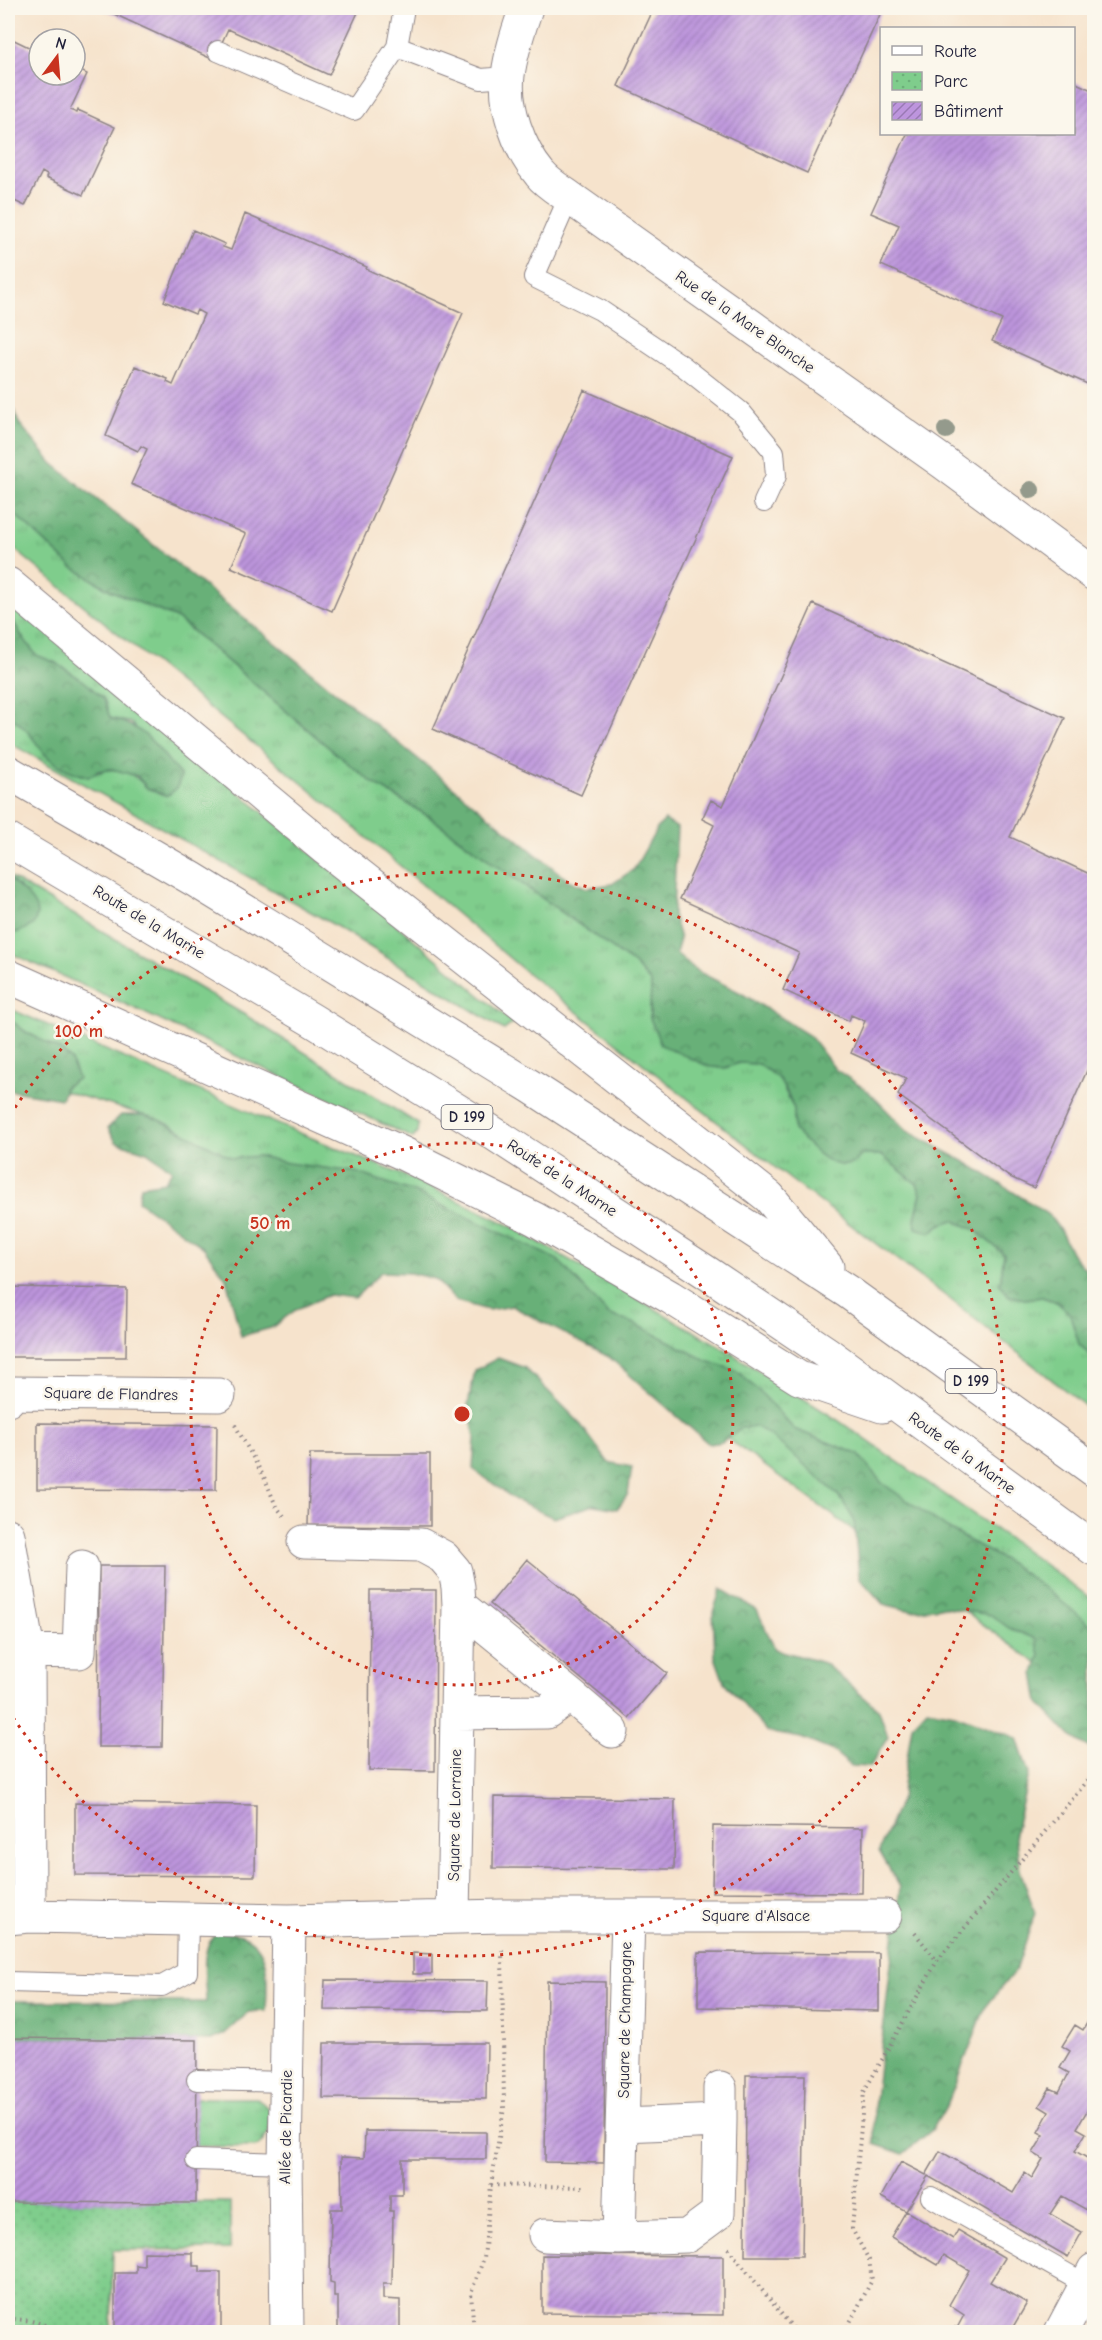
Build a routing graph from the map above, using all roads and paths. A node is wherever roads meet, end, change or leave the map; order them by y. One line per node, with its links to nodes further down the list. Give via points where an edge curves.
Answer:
1 (404, 8): 3 (lane)
2 (526, 8): 5 (main road, Rue de la Mare Blanche)
3 (397, 47): 4 (lane, via 354,110); 5 (lane, via 481,79)
4 (218, 51)
5 (508, 76): 6 (main road, Rue de la Mare Blanche, via 510,110 521,144 540,175)
6 (568, 197): 7 (lane, via 534,276 600,310 683,366 741,412 774,452 776,476); 8 (main road, Rue de la Mare Blanche)
7 (764, 502)
8 (1095, 574)
9 (8, 584): 13 (main road, via 335,857 769,1197)
10 (8, 772): 13 (main road, D 199, via 362,981)
11 (8, 840): 16 (main road, Route de la Marne / D 199, via 476,1122 828,1354)
12 (8, 976): 16 (main road, via 402,1153 535,1220 670,1297 799,1378)
13 (848, 1292): 17 (main road, D 199)
14 (219, 1395): 15 (main road, Square de Flandres, via 9,1393); 19 (path, via 276,1506)
15 (8, 1400)
16 (911, 1416): 20 (main road, Route de la Marne / D 199)
17 (1095, 1470)
18 (8, 1535): 23 (main road)
19 (304, 1542): 22 (main road, Square de Lorraine, via 421,1545 443,1557 455,1571)
20 (1095, 1549)
21 (82, 1567): 23 (main road, via 80,1652)
22 (459, 1605): 24 (main road); 25 (main road, Square de Lorraine)
23 (28, 1651): 32 (main road)
24 (570, 1695): 25 (main road, via 547,1712); 26 (main road)
25 (457, 1713): 28 (main road, Square de Lorraine)
26 (612, 1731)
27 (1095, 1773): 55 (path, via 937,1961 864,2092 852,2229 869,2260 872,2280)
28 (453, 1916): 29 (main road); 34 (main road)
29 (502, 1916): 30 (main road); 43 (path, via 504,2108)
30 (628, 1916): 31 (main road, Square d'Alsace); 40 (main road, Square de Champagne)
31 (885, 1916)
32 (18, 1917): 33 (main road)
33 (189, 1919): 34 (main road); 35 (lane, via 187,1972 162,1986)
34 (289, 1920): 37 (main road, Allée de Picardie)
35 (8, 1982)
36 (196, 2080): 37 (lane)
37 (287, 2082): 42 (main road, Allée de Picardie)
38 (720, 2088): 39 (main road)
39 (720, 2121): 40 (main road); 46 (main road, via 718,2213)
40 (622, 2125): 44 (main road, Square de Champagne)
41 (196, 2160): 42 (lane)
42 (285, 2163): 52 (main road, Allée de Picardie)
43 (491, 2185): 44 (path); 53 (path, via 484,2258 471,2293)
44 (620, 2188): 48 (main road, Square de Champagne)
45 (931, 2197): 49 (lane)
46 (708, 2221): 48 (main road, via 687,2236); 54 (path)
47 (545, 2235): 48 (main road)
48 (619, 2238)
49 (1092, 2281): 56 (main road)
50 (8, 2319): 51 (path, via 23,2319)
51 (58, 2332)
52 (287, 2332)
53 (474, 2332)
54 (796, 2332)
55 (845, 2332)
56 (1060, 2332)

